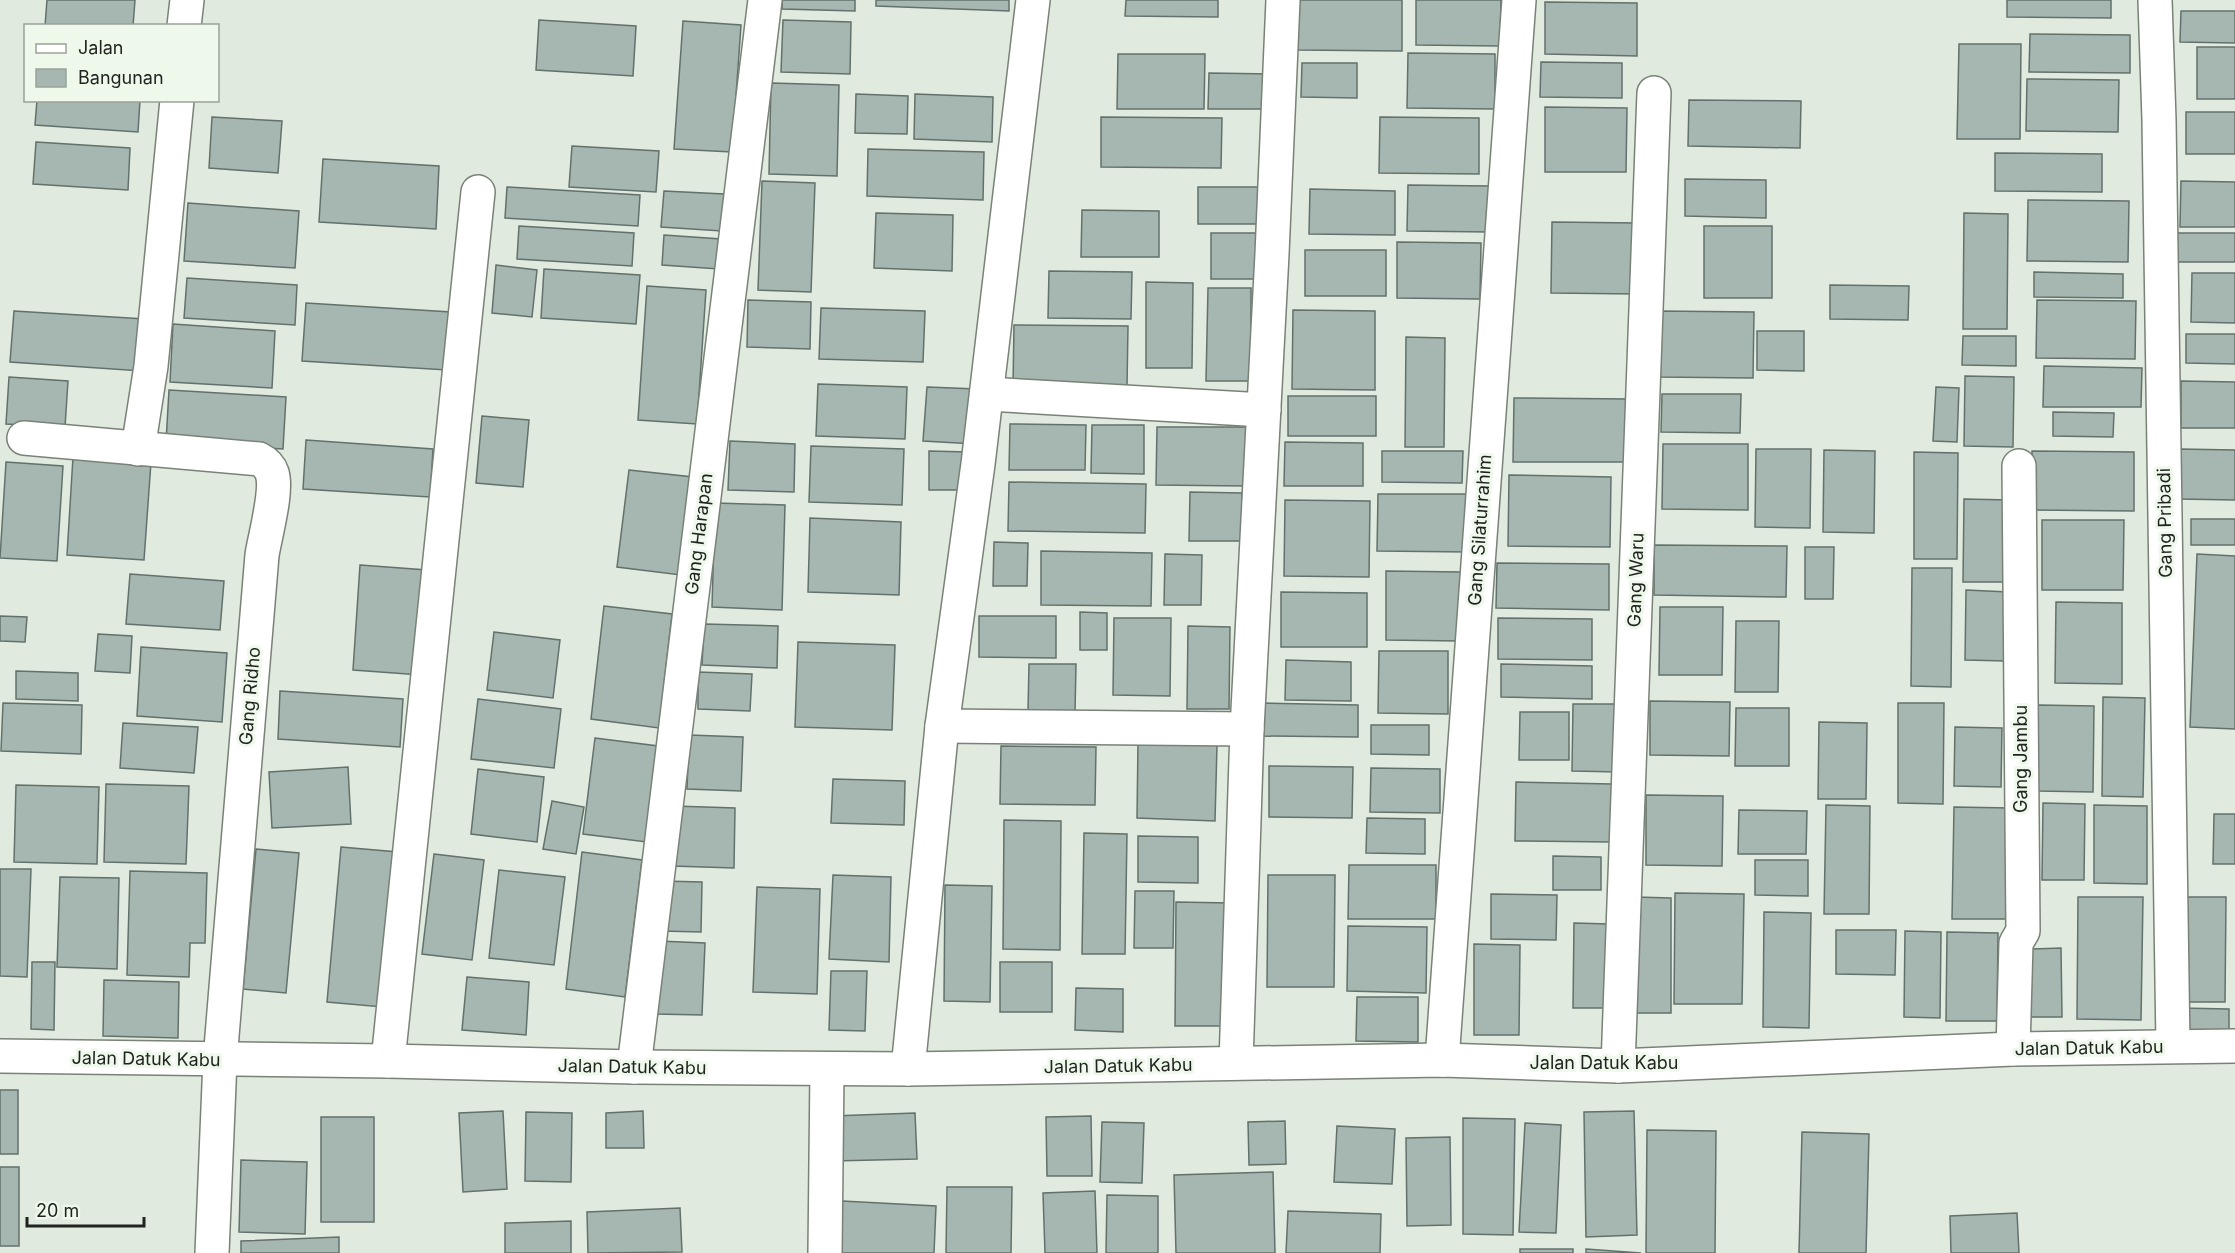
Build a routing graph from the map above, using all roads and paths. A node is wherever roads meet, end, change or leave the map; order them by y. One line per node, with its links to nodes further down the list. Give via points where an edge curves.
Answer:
1 (187, 0): 7 (street)
2 (765, 0): 27 (street, Gang Harapan)
3 (1033, 0): 11 (street)
4 (1283, 0): 12 (street)
5 (1519, 0): 23 (street, Gang Silaturrahim)
6 (2155, 0): 18 (street, Gang Pribadi)
7 (184, 24)
8 (1654, 93): 26 (street, Gang Waru)
9 (177, 102): 14 (street, via 151,366)
10 (478, 192): 24 (street)
11 (987, 394): 12 (street); 16 (street)
12 (1264, 410): 17 (street)
13 (24, 438): 14 (street, Gang Ridho)
14 (138, 449): 22 (street, Gang Ridho, via 260,459 272,472 274,486 262,555)
15 (2019, 466): 20 (street, Gang Jambu, via 2023,931 2016,943)
16 (942, 726): 17 (street); 29 (street)
17 (1247, 729): 25 (street)
18 (2173, 1046): 19 (street, Jalan Datuk Kabu); 20 (street, Jalan Datuk Kabu)
19 (2235, 1046)
20 (2013, 1049): 26 (street, Jalan Datuk Kabu)
21 (0, 1056): 22 (street, Jalan Datuk Kabu)
22 (220, 1060): 24 (street, Jalan Datuk Kabu); 30 (street, Gang Ridho)
23 (1442, 1060): 25 (street, Jalan Datuk Kabu); 26 (street, Jalan Datuk Kabu)
24 (388, 1061): 27 (street, Jalan Datuk Kabu)
25 (1236, 1063): 29 (street, Jalan Datuk Kabu)
26 (1618, 1066)
27 (634, 1067): 28 (street, Jalan Datuk Kabu)
28 (827, 1069): 29 (street, Jalan Datuk Kabu); 31 (street)
29 (908, 1069)
30 (212, 1253)
31 (825, 1253)

